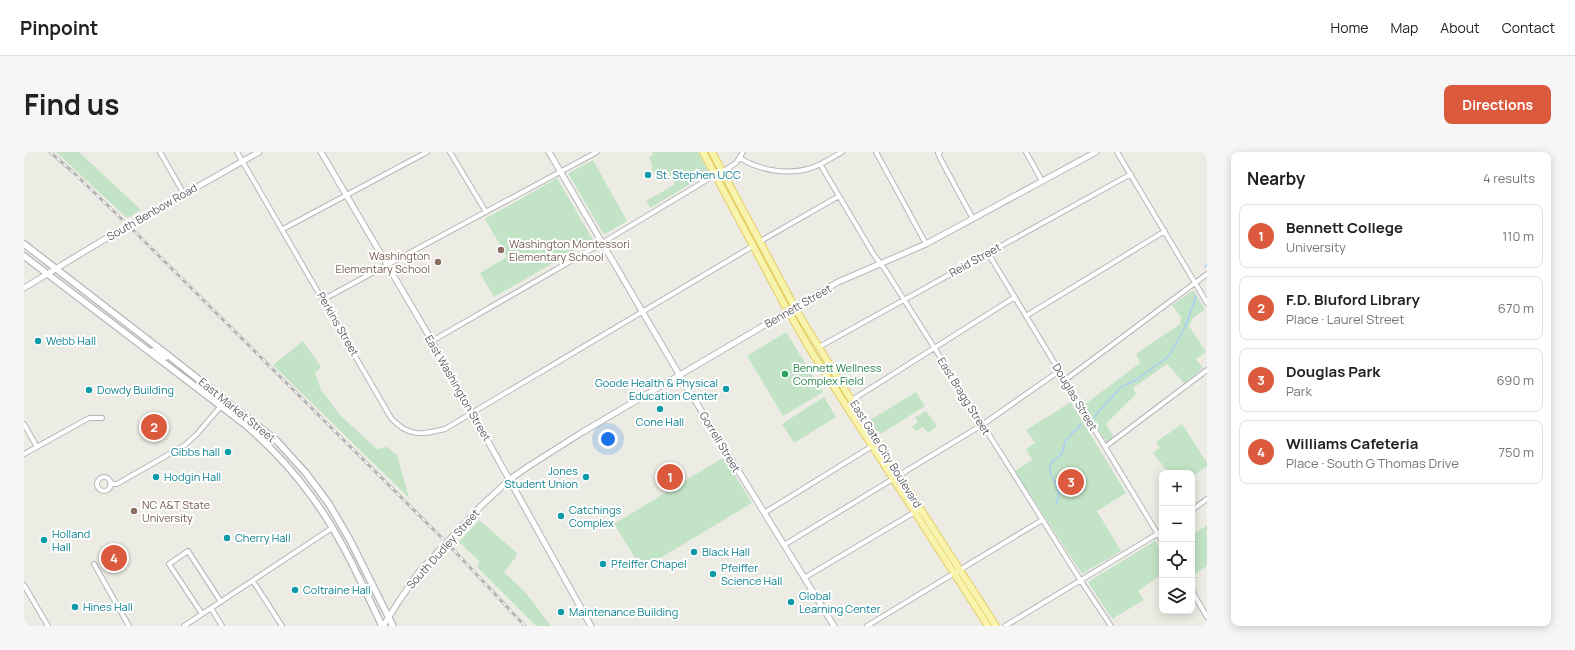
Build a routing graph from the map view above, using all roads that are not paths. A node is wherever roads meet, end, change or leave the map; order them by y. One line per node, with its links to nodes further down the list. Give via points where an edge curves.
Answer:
1 (160, 152): 26 (street)
2 (238, 152): 19 (street, Perkins Street)
3 (259, 152): 19 (street, South Benbow Road)
4 (321, 152): 27 (street, East Washington Street)
5 (427, 152): 27 (street)
6 (450, 152): 29 (street)
7 (549, 152): 21 (street, Gorrell Street)
8 (597, 152): 21 (street)
9 (703, 152): 24 (main road, East Gate City Boulevard)
10 (712, 152): 22 (main road, East Gate City Boulevard)
11 (743, 152): 18 (street)
12 (842, 152): 20 (street)
13 (876, 152): 36 (street)
14 (939, 152): 30 (street)
15 (1026, 152): 25 (street)
16 (1096, 152): 25 (street, Bennett Street)
17 (1117, 152): 23 (street)
18 (740, 158): 20 (street, via 752,165 774,170 801,171); 22 (street, via 732,167)
19 (243, 161): 26 (street, South Benbow Road); 31 (street, Perkins Street)
20 (820, 164): 28 (street, East Bragg Street)
21 (560, 172): 29 (street); 34 (street, Gorrell Street)
22 (722, 172): 33 (main road, East Gate City Boulevard)
23 (1131, 174): 32 (street); 38 (street, Reid Street)
24 (715, 175): 34 (street); 37 (main road, East Gate City Boulevard)
25 (1042, 181): 30 (street, Bennett Street)
26 (184, 194): 42 (street, South Benbow Road)
27 (346, 196): 31 (street); 41 (street, East Washington Street)
28 (839, 196): 33 (street); 40 (street, East Bragg Street)
29 (486, 212): 41 (street)
30 (973, 219): 36 (street, Bennett Street)
31 (283, 230): 48 (street, Perkins Street)
32 (1165, 231): 45 (street); 54 (street)
33 (759, 242): 51 (main road, East Gate City Boulevard)
34 (602, 243): 53 (street, Gorrell Street); 56 (street)
35 (24, 244): 42 (main road, East Market Street)
36 (926, 244): 40 (street, Bennett Street)
37 (753, 246): 52 (main road, East Gate City Boulevard); 53 (street, Perkins Street)
38 (988, 253): 47 (street, Douglas Street); 49 (street, Reid Street)
39 (24, 256): 43 (main road, East Market Street)
40 (880, 264): 49 (street, East Bragg Street); 51 (street, Bennett Street, via 838,282)
41 (387, 265): 48 (street); 56 (street, East Washington Street)
42 (55, 269): 43 (street, South Benbow Road); 59 (main road, East Market Street)
43 (46, 274): 46 (street, South Benbow Road); 55 (main road, East Market Street)
44 (1207, 274): 45 (street)
45 (1195, 282): 50 (street); 63 (street)
46 (24, 288)
47 (1015, 297): 54 (street, Douglas Street); 58 (street)
48 (324, 299): 67 (street, Perkins Street, via 391,418 398,426 424,434 445,429)
49 (903, 299): 57 (street, Reid Street); 58 (street, East Bragg Street)
50 (1207, 303)
51 (794, 308): 52 (street, Bennett Street); 57 (main road, East Gate City Boulevard)
52 (788, 311): 62 (street, Bennett Street); 72 (main road, East Gate City Boulevard)
53 (643, 312): 62 (street, Gorrell Street); 67 (street, Perkins Street)
54 (1026, 316): 61 (street, Douglas Street)
55 (133, 340): 59 (main road, via 162,356); 66 (main road, East Market Street)
56 (432, 341): 67 (street, East Washington Street)
57 (819, 347): 65 (main road, East Gate City Boulevard)
58 (934, 348): 65 (street); 70 (street, East Bragg Street)
59 (168, 355): 64 (main road, East Market Street)
60 (1207, 370): 74 (street)
61 (1059, 371): 63 (street, Douglas Street); 70 (street)
62 (680, 376): 77 (street, Bennett Street, via 581,433); 84 (street, Gorrell Street)
63 (1065, 380): 74 (street, Douglas Street)
64 (226, 400): 66 (street); 100 (main road, East Market Street, via 277,441 306,472 329,504)
65 (852, 400): 71 (main road, East Gate City Boulevard)
66 (220, 406): 79 (street, via 185,445 117,484); 86 (main road, East Market Street, via 264,442 286,464)
67 (472, 413): 77 (street, East Washington Street)
68 (102, 418): 73 (street, via 89,418)
69 (24, 424): 73 (street)
70 (982, 425): 76 (street); 85 (street, East Bragg Street)
71 (878, 443): 72 (street); 76 (main road, East Gate City Boulevard)
72 (872, 446): 78 (main road, East Gate City Boulevard); 84 (street)
73 (37, 447): 75 (street)
74 (1105, 447): 87 (street, Douglas Street)
75 (24, 454)
76 (899, 476): 78 (street); 81 (main road, East Gate City Boulevard)
77 (510, 479): 100 (street, South Dudley Street, via 419,572); 109 (street, East Washington Street)
78 (893, 479): 83 (main road, East Gate City Boulevard); 88 (street)
79 (110, 484)
80 (1207, 500): 82 (street)
81 (920, 508): 83 (street); 90 (main road, East Gate City Boulevard)
82 (1195, 508)
83 (914, 512): 91 (main road, East Gate City Boulevard); 92 (street)
84 (764, 513): 88 (street, Gorrell Street)
85 (1042, 520): 90 (street); 94 (street, East Bragg Street)
86 (332, 528): 93 (street); 107 (main road, East Market Street)
87 (1158, 534): 94 (street)
88 (784, 546): 92 (street, Gorrell Street)
89 (94, 564): 103 (street)
90 (960, 570): 91 (street); 113 (main road, East Gate City Boulevard)
91 (954, 573): 111 (street); 112 (main road, East Gate City Boulevard)
92 (804, 578): 110 (street, Gorrell Street)
93 (254, 581): 97 (street); 106 (street)
94 (1081, 581): 114 (street); 115 (street, East Bragg Street)
95 (24, 585): 102 (street)
96 (1195, 597): 101 (street)
97 (221, 602): 98 (street); 99 (street, via 188,551 169,564)
98 (211, 608): 99 (street); 105 (street)
99 (202, 614): 104 (street)
100 (389, 617): 107 (street, South Dudley Street); 108 (main road, East Market Street)
101 (1207, 617)
102 (48, 626)
103 (130, 626)
104 (184, 626)
105 (222, 626)
106 (282, 626)
107 (383, 626)
108 (393, 626)
109 (592, 626)
110 (834, 626)
111 (867, 626)
112 (988, 626)
113 (996, 626)
114 (1005, 626)
115 (1111, 626)

